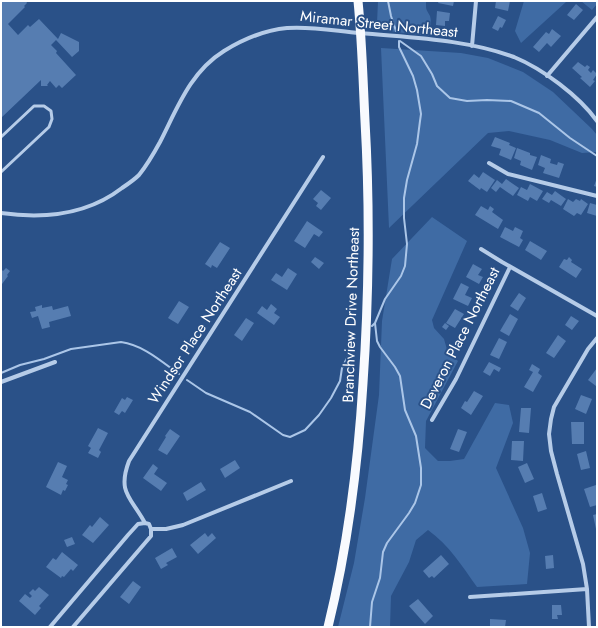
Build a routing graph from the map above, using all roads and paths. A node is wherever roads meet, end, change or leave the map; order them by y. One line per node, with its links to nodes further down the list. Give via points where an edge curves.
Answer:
1 (358, 1): 4 (main road, Branchview Drive Northeast)
2 (476, 1): 5 (street)
3 (597, 17): 6 (street)
4 (361, 33): 5 (street, Miramar Street Northeast); 13 (street, Miramar Street Northeast, via 287,28 270,31 225,51 191,82 153,154 138,175 116,193 90,206 51,215 20,216); 28 (main road, Branchview Drive Northeast, via 368,190 365,353 354,492 344,555)
5 (472, 46): 6 (street, Miramar Street Northeast, via 515,58)
6 (547, 76): 7 (street, Miramar Street Northeast, via 577,99)
7 (597, 121)
8 (1, 137): 11 (lane, via 34,106 44,106 51,111 49,127)
9 (323, 157): 22 (street, Windsor Place Northeast, via 129,461 124,483 125,491)
10 (490, 163): 12 (street, via 508,174)
11 (1, 172)
12 (597, 196)
13 (1, 213)
14 (482, 249): 15 (street)
15 (510, 267): 16 (street); 20 (street, Deveron Place Northeast, via 456,379)
16 (597, 316)
17 (597, 338): 24 (street, via 554,407 549,434 551,450 583,564)
18 (55, 362): 19 (street)
19 (1, 382)
20 (432, 420)
21 (291, 481): 23 (street, via 183,525)
22 (145, 522): 23 (street, Windsor Place Northeast); 26 (street, via 138,524 128,535)
23 (151, 529): 27 (street, via 151,536)
24 (587, 589): 25 (street); 29 (street)
25 (470, 597)
26 (50, 627)
27 (73, 627)
28 (328, 627)
29 (589, 627)

